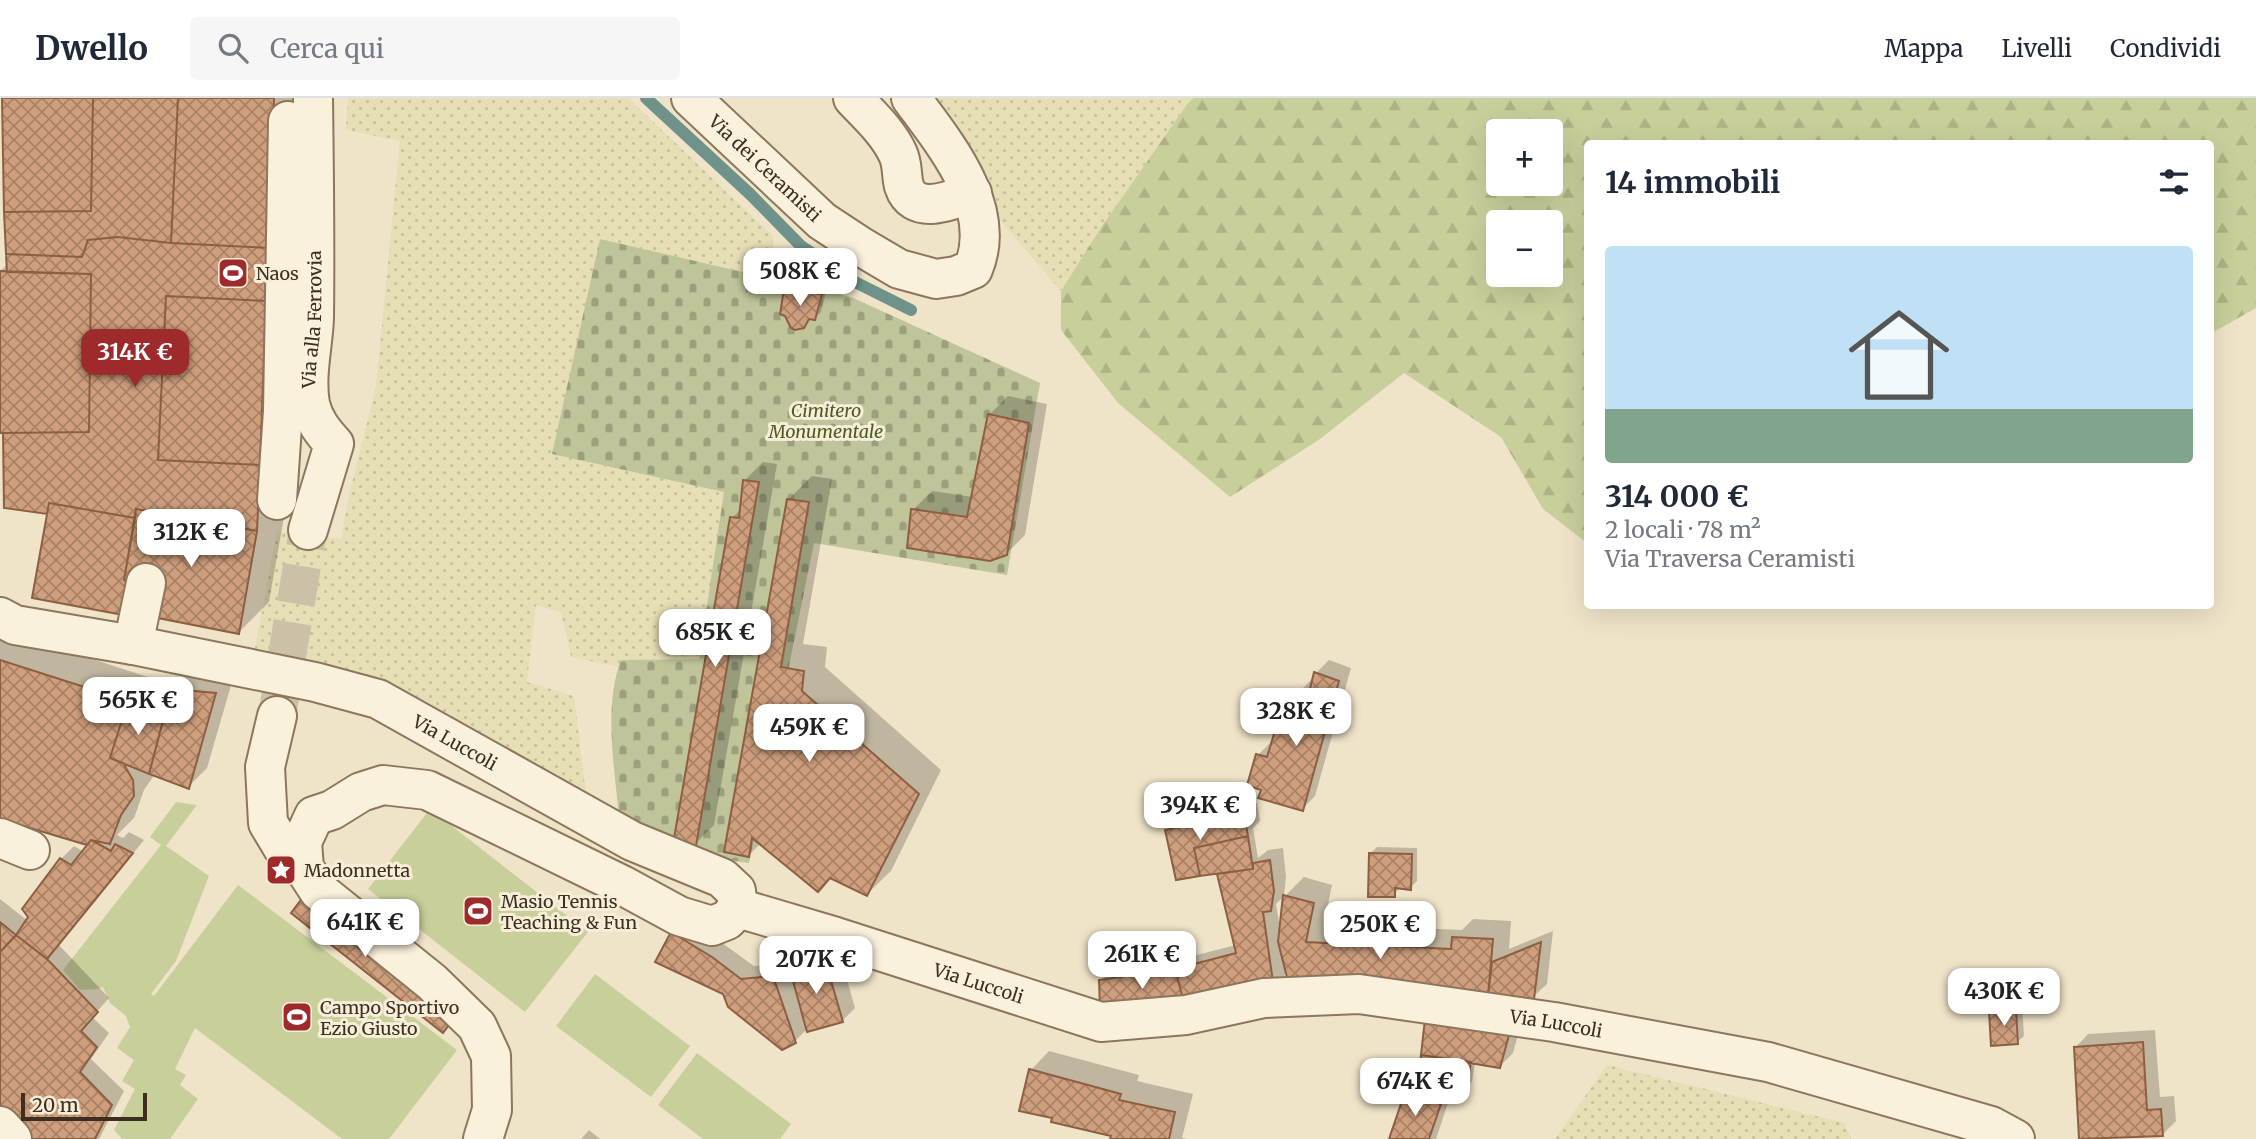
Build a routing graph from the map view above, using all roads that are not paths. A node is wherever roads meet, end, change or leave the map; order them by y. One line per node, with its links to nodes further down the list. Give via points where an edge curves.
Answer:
1 (289, 98): 7 (street)
2 (313, 98): 8 (street, Via alla Ferrovia, via 310,403 317,426 334,444)
3 (691, 98): 6 (street, Via dei Ceramisti, via 822,221 899,269 936,279 973,269 980,253)
4 (853, 98): 6 (street, via 897,151 909,194 928,205)
5 (911, 98): 6 (street, Via dei Ceramisti)
6 (972, 193)
7 (277, 500)
8 (308, 530)
9 (146, 583): 11 (street)
10 (0, 617): 11 (street, Via Luccoli, via 15,625)
11 (133, 645): 14 (street, Via Luccoli, via 378,699 632,841 722,878 736,891)
12 (277, 716): 13 (street, via 265,766 268,823 283,848)
13 (304, 868): 14 (street, via 302,842 314,816 383,785 427,790 697,923 712,926 727,920); 17 (street, via 319,891 432,982 477,1026 491,1056 492,1111)
14 (738, 908): 18 (street, Via Luccoli, via 1101,1023 1186,1015 1264,998 1359,994 1554,1022 1768,1062 1991,1126)
15 (0, 1126): 16 (street)
16 (12, 1139)
17 (483, 1139)
18 (2015, 1139)

